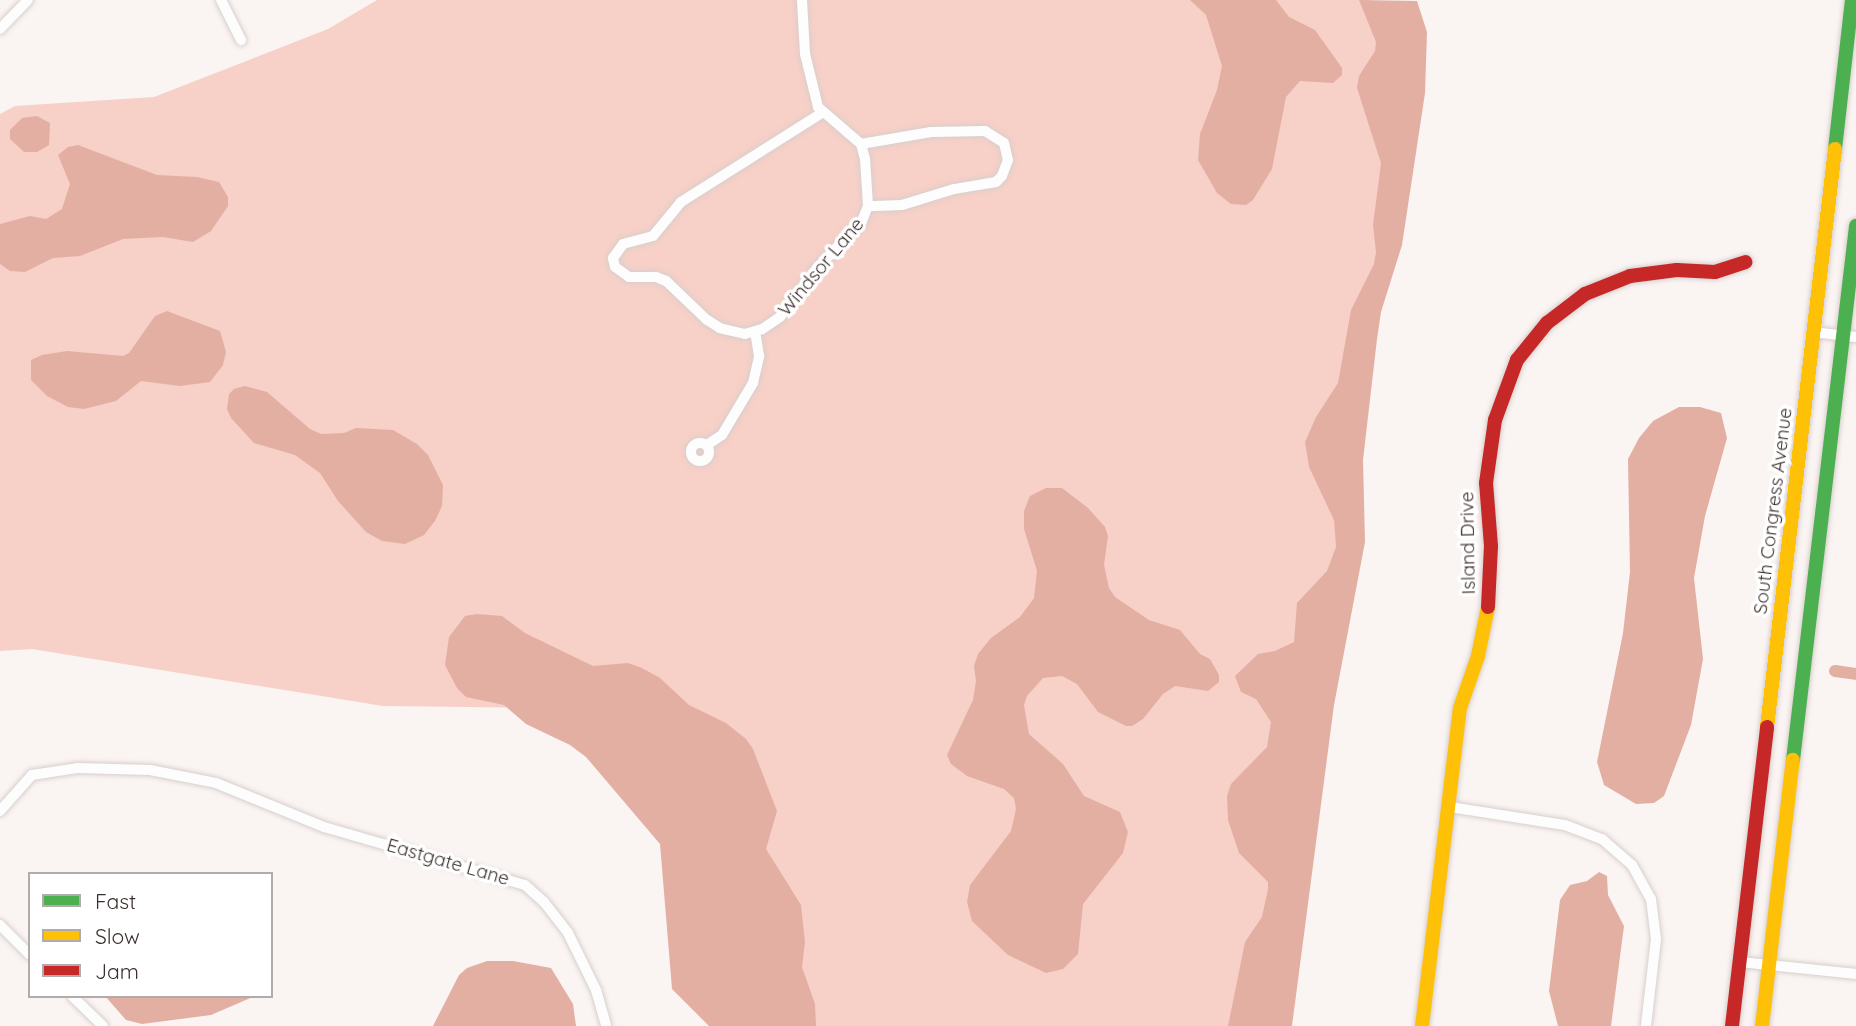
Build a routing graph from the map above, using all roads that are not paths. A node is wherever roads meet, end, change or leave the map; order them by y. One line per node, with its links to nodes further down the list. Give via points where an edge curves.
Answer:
1 (28, 0): 5 (street)
2 (221, 0): 6 (street)
3 (802, 0): 7 (street, via 805,54)
4 (1852, 0): 13 (main road, South Congress Avenue)
5 (0, 29)
6 (241, 40)
7 (822, 113): 8 (street); 12 (street, via 681,202 653,236 624,244 612,258 615,267 629,277 666,281 720,328)
8 (861, 144): 9 (street, Windsor Lane); 9 (street, via 931,132 985,131 1004,143 1009,160 996,182 902,205)
9 (868, 206): 12 (street, Windsor Lane, via 862,221 817,268 788,308)
10 (1856, 226): 14 (main road)
11 (1745, 262): 16 (main road, Island Drive, via 1715,272 1677,270 1630,276 1585,294 1547,323 1517,360 1495,420 1486,483 1489,601 1478,656 1460,708)
12 (755, 332): 15 (street, via 759,356 753,383 722,435)
13 (1813, 332): 14 (street); 20 (main road, South Congress Avenue)
14 (1850, 336): 21 (main road)
15 (707, 445)
16 (1450, 807): 26 (main road, Island Drive); 27 (street, via 1565,825 1602,839 1632,865 1651,900 1656,939)
17 (0, 811): 25 (street, Eastgate Lane, via 23,781 44,772 116,768 179,774 216,783 324,827 525,885 568,933 596,990)
18 (0, 925): 19 (street)
19 (28, 953)
20 (1740, 962): 21 (street); 28 (main road, South Congress Avenue)
21 (1769, 965): 22 (street); 29 (main road)
22 (1856, 974)
23 (74, 998): 24 (street)
24 (103, 1026)
25 (606, 1026)
26 (1422, 1026)
27 (1646, 1026)
28 (1732, 1026)
29 (1762, 1026)

